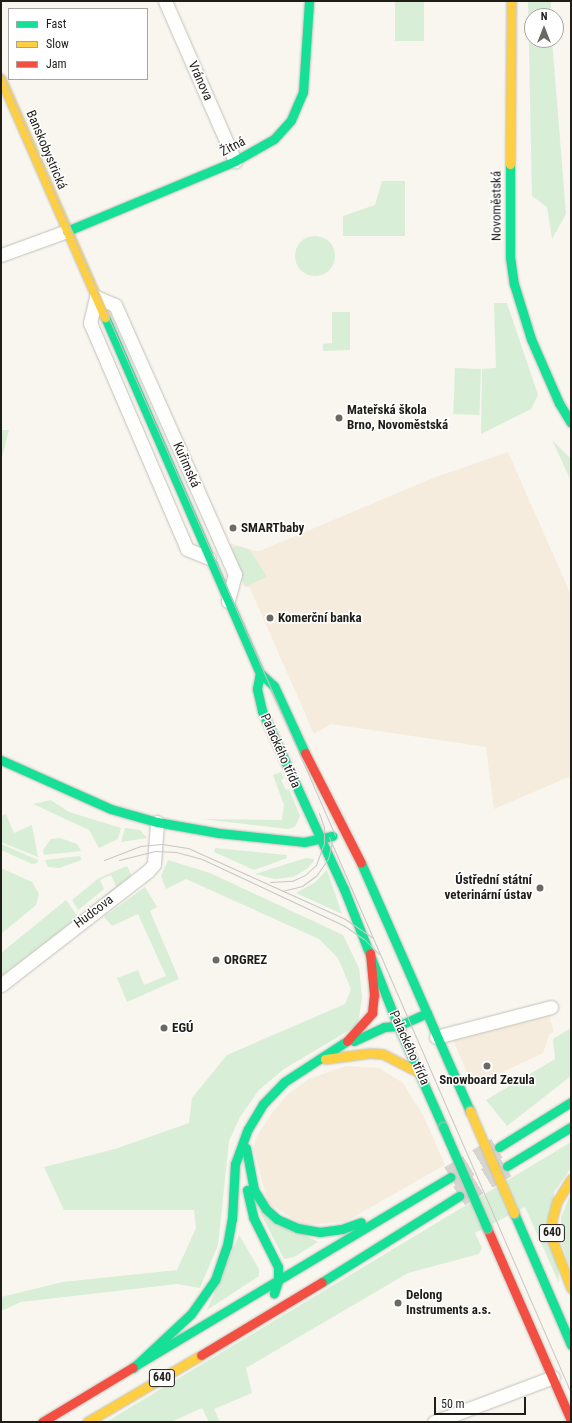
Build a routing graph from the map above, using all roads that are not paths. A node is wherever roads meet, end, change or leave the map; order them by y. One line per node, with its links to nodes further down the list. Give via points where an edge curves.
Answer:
1 (165, 1): 5 (street, Vránova)
2 (309, 1): 5 (main road, Žitná, via 306,73 301,98 291,120 274,139)
3 (511, 1): 9 (main road, Novoměstská, via 510,257 514,284 531,339 559,403)
4 (1, 79): 6 (main road, Banskobystrická)
5 (235, 161): 6 (main road, Žitná)
6 (67, 231): 7 (street); 8 (main road)
7 (1, 255)
8 (96, 297): 10 (street, via 90,323 187,549); 11 (street, Kuřimská, via 115,305 235,574)
9 (571, 423)
10 (209, 558): 11 (main road)
11 (228, 601): 12 (main road, Palackého třída)
12 (260, 673): 15 (main road, Palackého třída, via 274,686); 16 (main road, Palackého třída, via 257,689 259,703)
13 (1, 760): 14 (main road, via 111,809)
14 (157, 822): 16 (main road, via 242,836 304,842); 18 (street, Hudcova, via 154,864 148,871)
15 (344, 832): 16 (main road); 20 (main road, Palackého třída, via 369,878)
16 (322, 839): 17 (main road, Palackého třída)
17 (370, 953): 21 (main road, Palackého třída); 25 (main road, via 374,995 372,1013 364,1026)
18 (1, 985)
19 (551, 1007): 23 (street)
20 (427, 1013): 21 (main road); 23 (main road, Palackého třída)
21 (398, 1026): 22 (main road); 25 (main road, via 384,1027); 28 (main road, Palackého třída)
22 (392, 1035)
23 (436, 1037): 46 (main road, Palackého třída, bridge)
24 (384, 1043): 26 (main road)
25 (340, 1048): 27 (main road)
26 (347, 1056): 27 (main road); 28 (main road, via 383,1054)
27 (322, 1060): 31 (main road, via 294,1075 276,1089 257,1113)
28 (420, 1073): 48 (main road, Palackého třída, bridge)
29 (571, 1102): 32 (main road)
30 (571, 1127): 34 (main road)
31 (244, 1140): 33 (main road); 38 (main road, via 235,1164)
32 (499, 1147)
33 (247, 1159): 39 (main road, via 251,1180 261,1202 277,1219 297,1228 320,1232 342,1229); 42 (main road, via 249,1206 278,1267)
34 (507, 1166)
35 (450, 1177): 39 (main road, 640)
36 (571, 1179): 44 (main road, 640, via 557,1201 552,1220 552,1239)
37 (459, 1196): 43 (main road, 640)
38 (234, 1200): 40 (main road); 47 (main road, via 227,1246 208,1292 191,1314)
39 (410, 1202): 42 (main road, 640)
40 (243, 1226)
41 (268, 1272): 42 (main road, 640)
42 (278, 1281): 43 (main road, 640, via 289,1289); 45 (main road, 640, via 270,1300); 47 (main road, 640)
43 (319, 1284): 45 (main road, 640)
44 (571, 1288)
45 (237, 1333): 51 (main road, 640)
46 (571, 1345)
47 (133, 1368): 50 (main road, 640)
48 (553, 1377): 49 (main road, Palackého třída); 52 (street)
49 (571, 1420)
50 (42, 1422)
51 (87, 1422)
52 (434, 1422)

